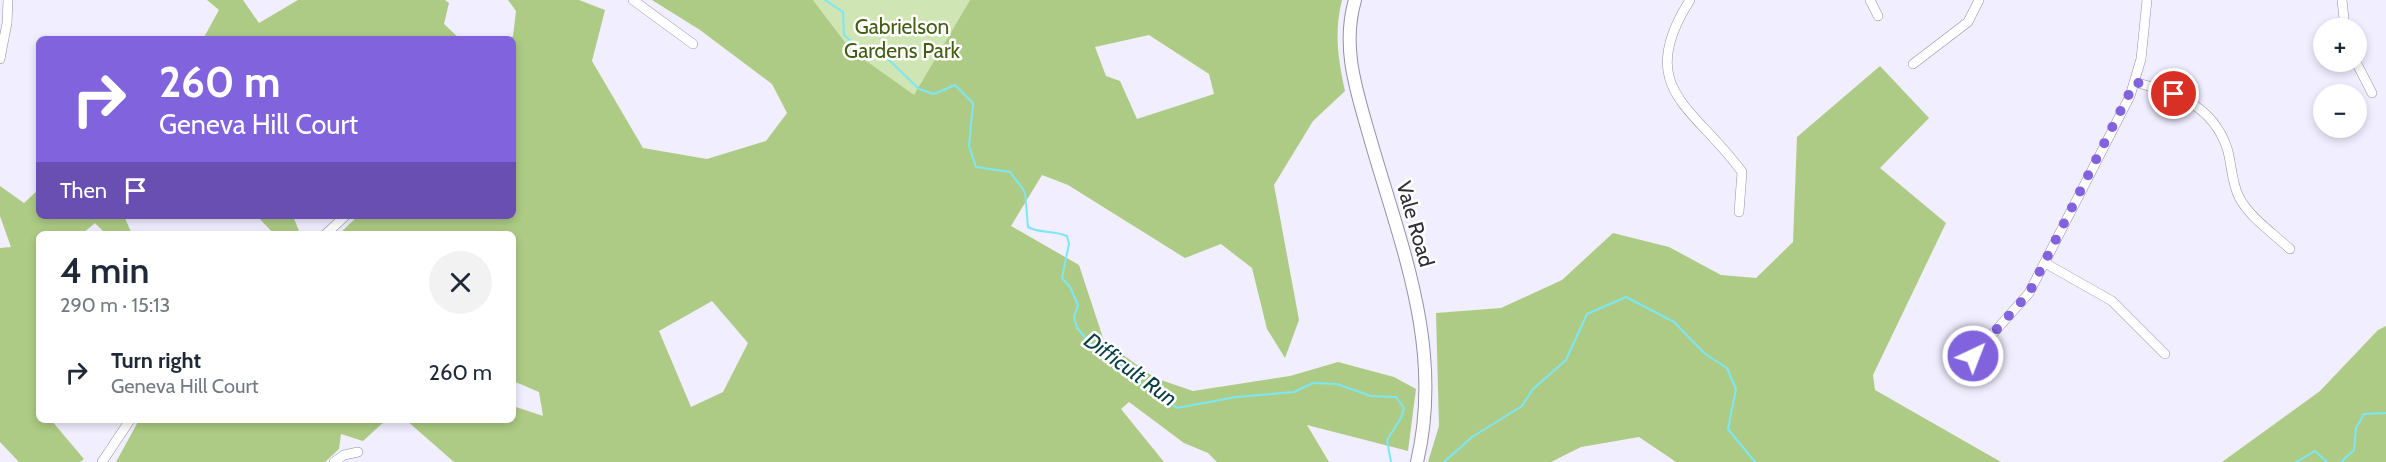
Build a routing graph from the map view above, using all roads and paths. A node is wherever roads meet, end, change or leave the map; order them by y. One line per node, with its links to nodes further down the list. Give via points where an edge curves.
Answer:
1 (8, 0): 12 (street)
2 (633, 0): 11 (street)
3 (1355, 0): 28 (main road, Vale Road, via 1349,27 1351,61 1421,322 1427,375)
4 (1690, 0): 17 (street, via 1669,44 1668,80 1678,98 1742,172)
5 (1870, 0): 9 (street)
6 (1979, 0): 13 (street, via 1968,22)
7 (2146, 0): 15 (street)
8 (2342, 0): 10 (street)
9 (1878, 16)
10 (2344, 18)
11 (693, 44)
12 (0, 59)
13 (1913, 64)
14 (2361, 72): 16 (street)
15 (2135, 82): 20 (street, via 2186,99 2205,111 2227,148 2239,197); 21 (street)
16 (2372, 93)
17 (1739, 212)
18 (342, 219): 19 (street)
19 (329, 231)
20 (2290, 249)
21 (2045, 263): 22 (street, via 2106,297); 23 (street, via 2021,304)
22 (2165, 354)
23 (1973, 356)
24 (128, 423): 26 (street)
25 (358, 452): 27 (street)
26 (102, 462)
27 (334, 462)
28 (1417, 462)

